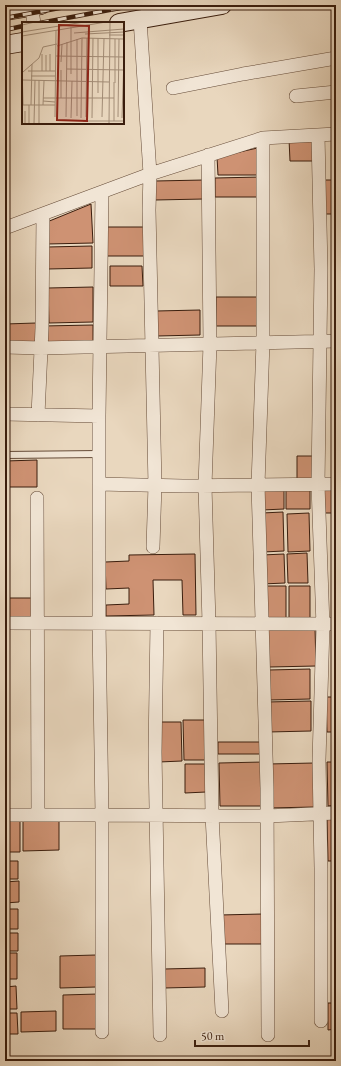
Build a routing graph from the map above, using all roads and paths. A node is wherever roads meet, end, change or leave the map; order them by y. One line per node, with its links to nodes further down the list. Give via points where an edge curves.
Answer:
1 (222, 5): 4 (main road)
2 (34, 10): 3 (main road)
3 (5, 11)
4 (140, 19): 5 (main road); 16 (street)
5 (124, 22)
6 (22, 42): 7 (main road)
7 (5, 45)
8 (336, 58): 9 (street)
9 (173, 88)
10 (336, 92): 11 (street)
11 (296, 96)
12 (336, 134): 13 (street)
13 (318, 135): 14 (street); 20 (street)
14 (263, 138): 15 (street); 21 (street)
15 (208, 155): 16 (street); 23 (street)
16 (150, 174): 17 (street); 24 (street)
17 (102, 192): 18 (street); 25 (street)
18 (43, 214): 19 (street); 27 (street)
19 (5, 228)
20 (320, 341): 21 (street); 22 (street); 37 (street)
21 (263, 342): 23 (street); 36 (street)
22 (336, 342)
23 (210, 344): 24 (street); 38 (street)
24 (152, 345): 25 (street); 35 (street)
25 (101, 346): 27 (street); 30 (street)
26 (5, 347): 27 (street)
27 (41, 348): 29 (street)
28 (5, 414): 29 (street)
29 (38, 415): 30 (street)
30 (99, 416): 31 (street)
31 (99, 454): 32 (lane); 33 (street)
32 (5, 455)
33 (99, 484): 35 (street); 43 (street)
34 (336, 484): 37 (street)
35 (155, 485): 38 (street); 40 (street)
36 (258, 485): 37 (street); 38 (street); 46 (street)
37 (318, 485): 47 (street)
38 (205, 486): 45 (street)
39 (37, 498): 42 (street)
40 (153, 547)
41 (5, 623): 42 (street)
42 (38, 623): 43 (street); 52 (street)
43 (99, 623): 44 (street); 50 (street)
44 (157, 623): 45 (street); 53 (street)
45 (209, 623): 46 (street); 54 (street)
46 (262, 624): 47 (street); 55 (street)
47 (330, 624): 48 (street, via 319,760)
48 (320, 813): 49 (street); 55 (street); 57 (street)
49 (336, 813)
50 (102, 814): 52 (street); 53 (street); 58 (street)
51 (5, 815): 52 (street)
52 (38, 815)
53 (157, 815): 54 (street); 59 (street)
54 (212, 815): 55 (street); 56 (street)
55 (267, 816): 60 (street)
56 (222, 1011)
57 (321, 1021)
58 (102, 1032)
59 (160, 1035)
60 (268, 1035)
61 (5, 1059): 62 (path)
62 (260, 1061)

